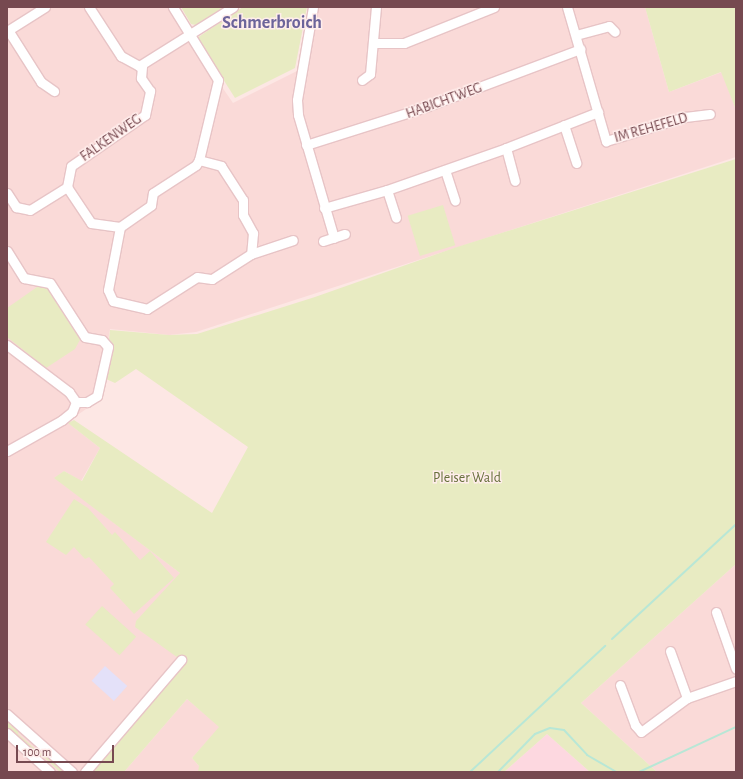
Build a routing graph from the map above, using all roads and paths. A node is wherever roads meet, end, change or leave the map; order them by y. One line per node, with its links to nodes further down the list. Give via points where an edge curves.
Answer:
1 (45, 7): 9 (street)
2 (89, 7): 15 (street, via 121,56 131,64)
3 (173, 7): 11 (street)
4 (233, 7): 11 (street)
5 (313, 7): 21 (street, via 297,100)
6 (376, 7): 13 (street)
7 (494, 7): 13 (street, via 404,43)
8 (567, 7): 12 (street, IM REHEFELD)
9 (7, 31): 17 (street, via 41,82)
10 (615, 32): 12 (street, via 609,26)
11 (191, 35): 15 (street); 23 (street, via 218,80)
12 (576, 35): 14 (street, IM REHEFELD)
13 (374, 43): 16 (street, via 370,74)
14 (580, 50): 18 (street, IM REHEFELD); 21 (street, HABICHTWEG, via 426,108)
15 (142, 66): 27 (street, FALKENWEG, via 141,78 150,91 145,115 71,166)
16 (362, 80)
17 (54, 91)
18 (598, 112): 19 (street, IM REHEFELD, via 606,141 685,117); 20 (street)
19 (710, 114)
20 (564, 125): 22 (street); 24 (street)
21 (306, 146): 31 (street)
22 (506, 148): 25 (street); 26 (street)
23 (199, 160): 33 (street, via 196,165 153,193 151,205); 39 (street, via 221,166 243,200 243,215 253,233)
24 (576, 163)
25 (445, 170): 28 (street); 30 (street)
26 (515, 181)
27 (66, 187): 29 (street, via 30,210 16,207); 33 (street, via 91,223)
28 (388, 190): 31 (street); 32 (street)
29 (7, 193)
30 (455, 200)
31 (323, 204): 35 (street)
32 (396, 218)
33 (120, 227): 39 (street, via 108,290 113,302 147,309 197,277 212,279)
34 (345, 234): 35 (street)
35 (334, 238): 37 (street)
36 (293, 240): 39 (street)
37 (323, 240)
38 (7, 251): 41 (street, via 24,278 50,283 85,337 102,340 108,347 97,396 87,402)
39 (251, 254)
40 (7, 345): 41 (street, via 69,392)
41 (76, 402): 42 (street, via 72,412 62,420)
42 (7, 451)
43 (716, 612): 46 (street)
44 (670, 651): 49 (street)
45 (181, 660): 54 (street)
46 (736, 669)
47 (736, 681): 49 (street)
48 (620, 685): 49 (street, via 635,725 641,732)
49 (687, 698)
50 (7, 714): 53 (street)
51 (7, 733): 52 (street)
52 (50, 772)
53 (72, 772)
54 (85, 772)

